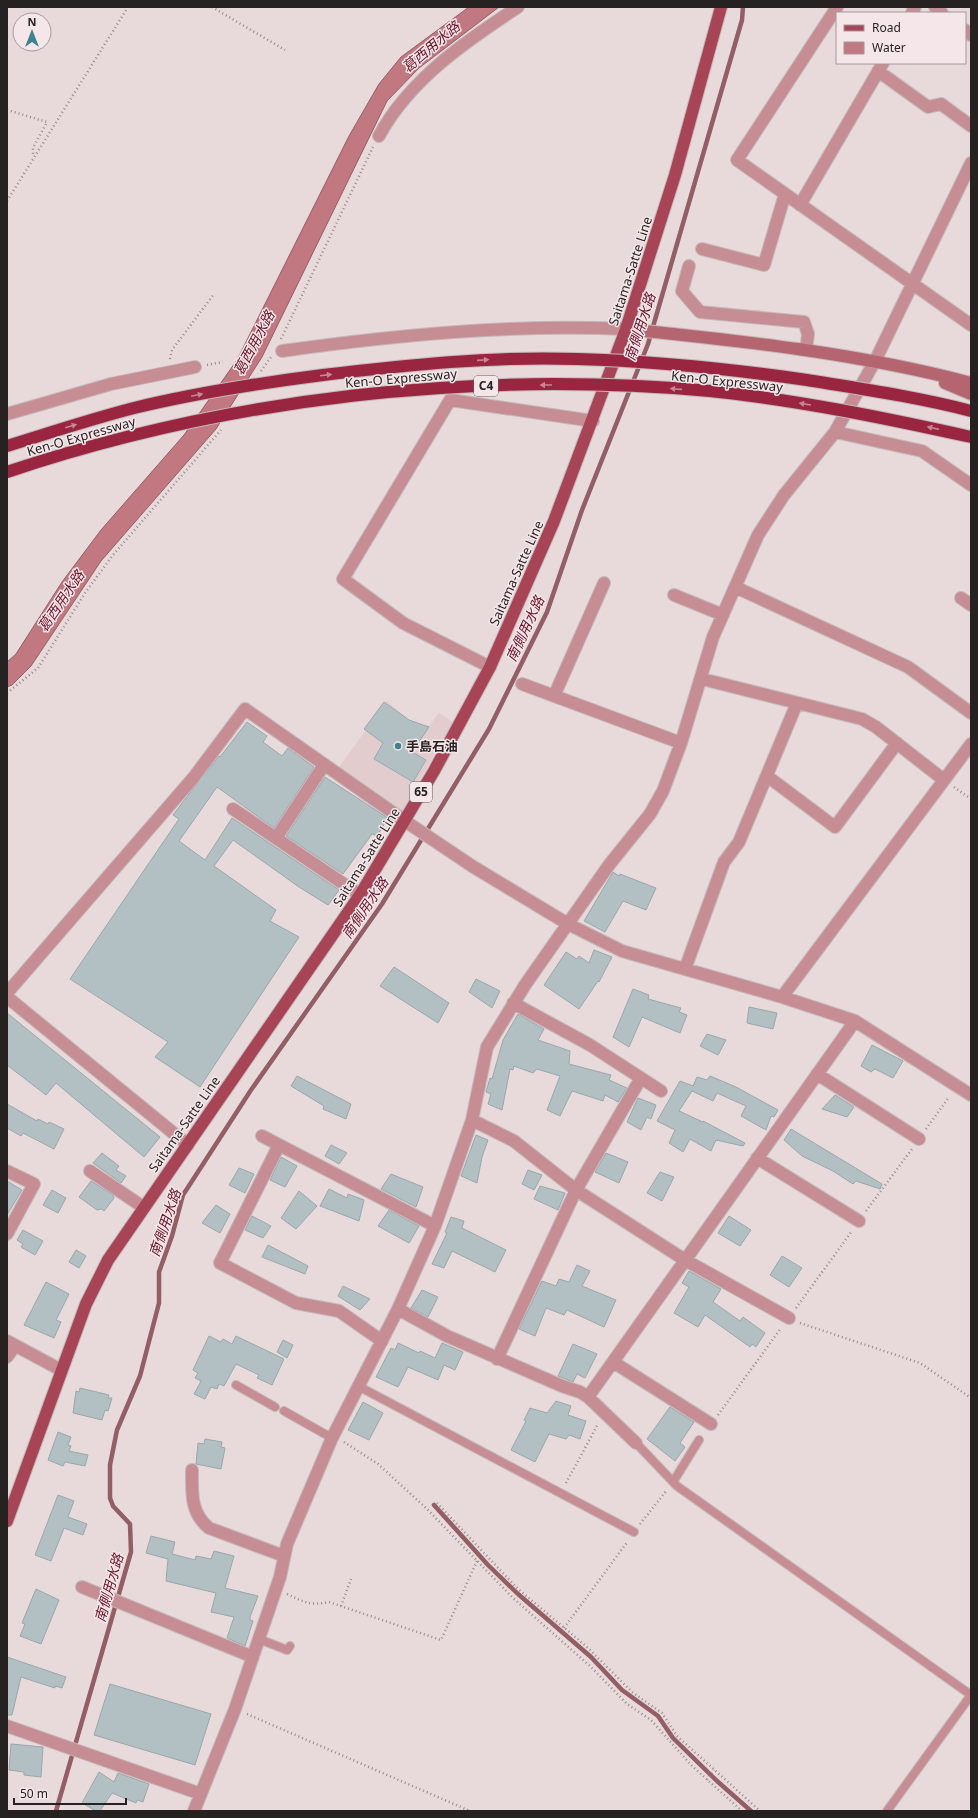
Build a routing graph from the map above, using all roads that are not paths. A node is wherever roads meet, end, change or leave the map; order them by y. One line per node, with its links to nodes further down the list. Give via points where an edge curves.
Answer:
1 (518, 7): 6 (street, via 450,56 420,82 403,100)
2 (721, 7): 14 (main road, Saitama-Satte Line / 65, via 675,175)
3 (837, 7): 8 (street, via 737,160)
4 (880, 67): 5 (street, via 928,107 941,104); 9 (street)
5 (971, 126)
6 (379, 136)
7 (971, 163): 12 (street)
8 (785, 194): 9 (street); 10 (street, via 764,265)
9 (800, 205): 12 (street)
10 (702, 249)
11 (689, 266): 15 (street, via 682,290 700,312 804,322 808,334)
12 (912, 284): 13 (street); 17 (street)
13 (971, 325)
14 (626, 329): 15 (street); 16 (street, via 492,329 385,338); 24 (main road, Saitama-Satte Line / 65)
15 (806, 350): 17 (street)
16 (282, 351)
17 (875, 361): 19 (street); 25 (street)
18 (195, 367): 23 (street, via 111,384)
19 (911, 368): 20 (street); 21 (street)
20 (971, 384)
21 (971, 394)
22 (971, 411): 27 (highway, Ken-O Expressway / C4, one-way to 22, bridge, via 135,408 283,380 417,364 493,360 583,359 741,371 885,392)
23 (7, 414)
24 (593, 421): 34 (main road, Saitama-Satte Line / 65, via 554,521); 34 (street, via 450,400 343,578 403,623)
25 (834, 432): 29 (street, via 922,451); 31 (street, via 784,495 758,535)
26 (971, 437): 28 (highway, Ken-O Expressway / C4, one-way to 28, bridge, via 840,410 710,392 576,385 471,386 345,398 245,412 156,429)
27 (7, 446)
28 (7, 472)
29 (971, 485)
30 (604, 583): 37 (street)
31 (735, 586): 33 (street); 39 (street, via 908,667)
32 (674, 595): 33 (street)
33 (723, 615): 35 (street, via 713,638)
34 (490, 667): 47 (main road, Saitama-Satte Line / 65)
35 (702, 679): 38 (street); 40 (street)
36 (522, 684): 37 (street)
37 (554, 696): 40 (street)
38 (797, 703): 41 (street, via 862,719 876,726); 44 (street)
39 (971, 713)
40 (682, 743): 50 (street, via 663,791 650,814 609,865)
41 (897, 743): 44 (street, via 834,827); 45 (street)
42 (971, 744): 45 (street)
43 (324, 765): 47 (street); 48 (street); 52 (street, via 245,709 194,777)
44 (767, 776): 51 (street, via 739,842 724,862)
45 (944, 780): 54 (street)
46 (233, 809): 48 (street)
47 (405, 821): 49 (main road, Saitama-Satte Line / 65); 50 (street, via 472,866)
48 (276, 838): 49 (street)
49 (360, 895): 64 (main road, Saitama-Satte Line / 65)
50 (568, 924): 51 (street, via 622,951); 55 (street)
51 (685, 969): 54 (street)
52 (7, 994)
53 (7, 997): 64 (street)
54 (782, 997): 56 (street)
55 (513, 1003): 58 (street, via 590,1045); 61 (street, via 487,1047)
56 (855, 1020): 57 (street); 60 (street)
57 (817, 1074): 63 (street); 66 (street)
58 (641, 1078): 59 (street); 69 (street)
59 (662, 1091)
60 (971, 1095)
61 (472, 1120): 69 (street, via 514,1141); 72 (street)
62 (262, 1136): 65 (street)
63 (919, 1139)
64 (188, 1145): 70 (main road, Saitama-Satte Line / 65)
65 (279, 1145): 72 (street); 77 (street, via 220,1262 296,1303 339,1311)
66 (757, 1158): 71 (street); 74 (street)
67 (7, 1171): 73 (street, via 34,1184)
68 (90, 1171): 70 (street)
69 (576, 1190): 74 (street); 80 (street)
70 (143, 1207): 82 (main road, Saitama-Satte Line / 65, via 97,1281)
71 (859, 1221)
72 (435, 1226): 75 (street)
73 (7, 1234)
74 (685, 1260): 76 (street); 81 (street)
75 (398, 1309): 77 (street); 80 (street, via 447,1336)
76 (789, 1318)
77 (382, 1341): 84 (street)
78 (11, 1344): 79 (street); 82 (street)
79 (7, 1357)
80 (497, 1359): 85 (street)
81 (613, 1362): 85 (street); 88 (street)
82 (62, 1370): 94 (main road, Saitama-Satte Line / 65)
83 (236, 1385): 86 (lane)
84 (358, 1386): 89 (street); 95 (lane)
85 (588, 1397): 91 (street)
86 (275, 1407)
87 (284, 1411): 89 (lane)
88 (711, 1424)
89 (332, 1438): 96 (street)
90 (699, 1440): 93 (lane)
91 (636, 1443): 93 (lane)
92 (192, 1470): 96 (street, via 191,1493 202,1522 209,1528)
93 (673, 1482): 101 (lane)
94 (7, 1521)
95 (634, 1532)
96 (284, 1556): 98 (street)
97 (82, 1587): 100 (street)
98 (259, 1639): 99 (lane, via 287,1650); 100 (street)
99 (290, 1646)
100 (253, 1657): 103 (street)
101 (971, 1695): 105 (lane)
102 (7, 1726): 103 (street)
103 (201, 1794): 104 (street)
104 (194, 1811)
105 (887, 1811)

